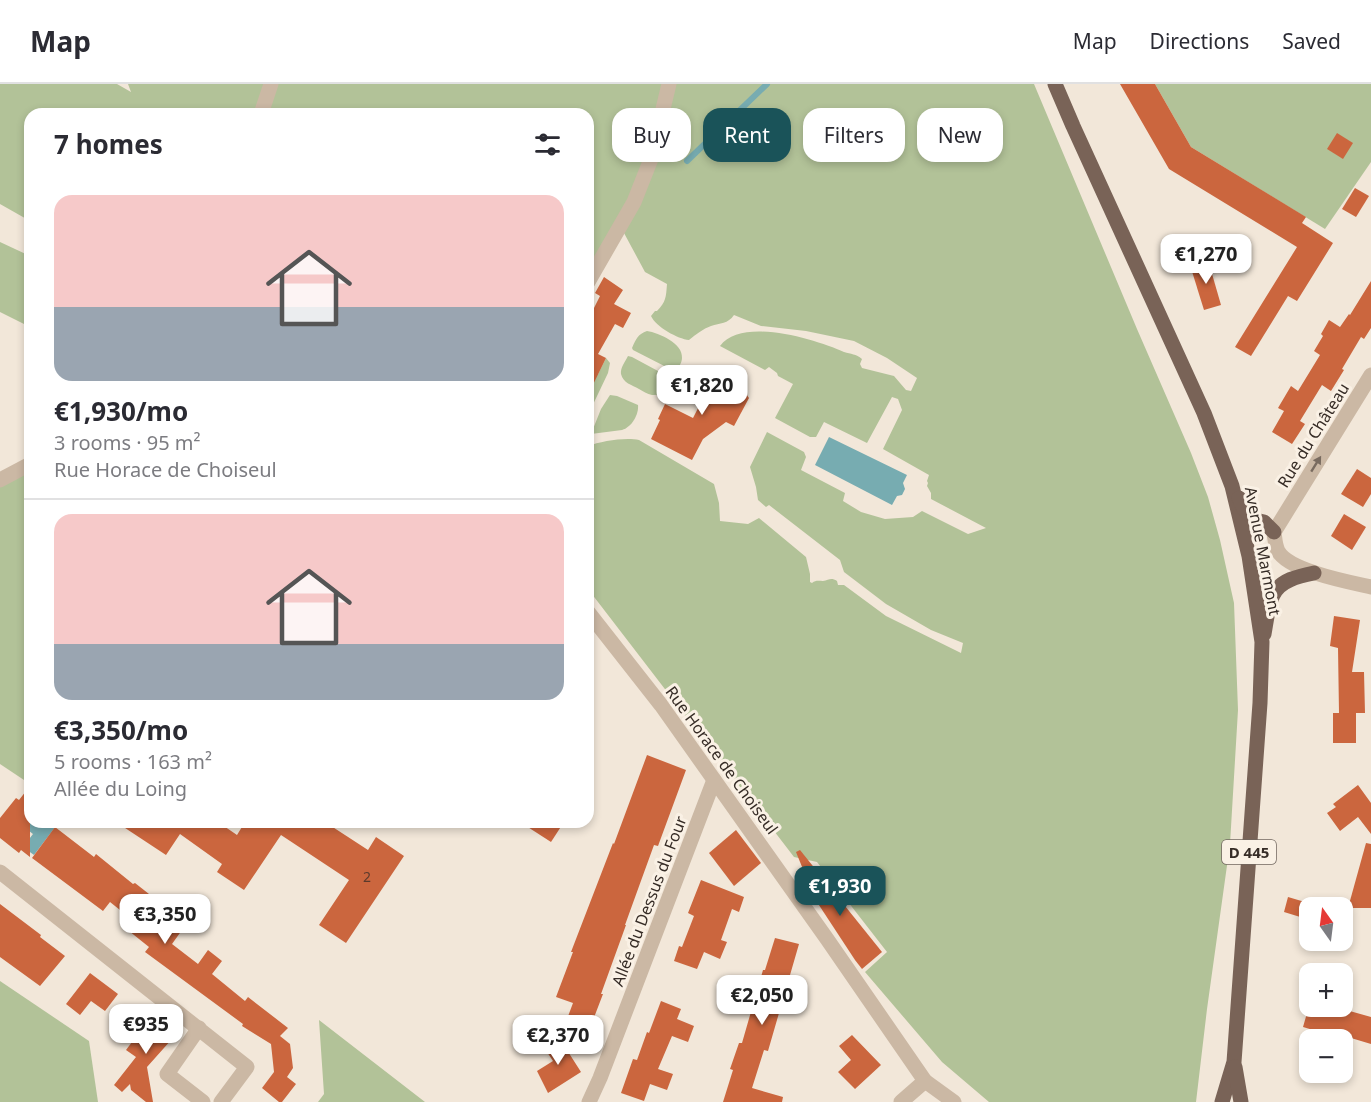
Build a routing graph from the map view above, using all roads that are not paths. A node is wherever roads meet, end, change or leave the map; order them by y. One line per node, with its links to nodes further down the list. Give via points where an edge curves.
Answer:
1 (271, 84): 4 (street)
2 (669, 84): 5 (street, via 651,159 634,202)
3 (1056, 84): 9 (main road, Avenue Marmont / D 445, via 1204,413)
4 (263, 108)
5 (594, 272)
6 (1371, 375): 10 (street, Rue du Château, one-way to 6)
7 (24, 467): 8 (street)
8 (0, 480)
9 (1232, 486): 10 (main road, via 1244,509); 14 (main road, Avenue Marmont / D 445, via 1250,556)
10 (1274, 532): 11 (street, via 1279,553)
11 (1314, 573): 12 (street); 14 (main road, via 1292,578 1273,595)
12 (1371, 587)
13 (594, 620): 15 (street, Rue Horace de Choiseul)
14 (1262, 642): 18 (main road, Avenue Marmont / D 445)
15 (714, 780): 19 (street, Rue Horace de Choiseul); 22 (street, Allée du Dessus du Four)
16 (0, 872): 17 (street)
17 (199, 1028): 20 (street, via 167,1074); 21 (street, via 248,1067)
18 (1234, 1062): 25 (main road, Avenue Marmont / D 445); 26 (main road, Avenue Marmont / D 445)
19 (925, 1081): 23 (street); 24 (street, Rue Horace de Choiseul)
20 (203, 1102)
21 (221, 1102)
22 (589, 1102)
23 (901, 1102)
24 (954, 1102)
25 (1222, 1102)
26 (1241, 1102)

